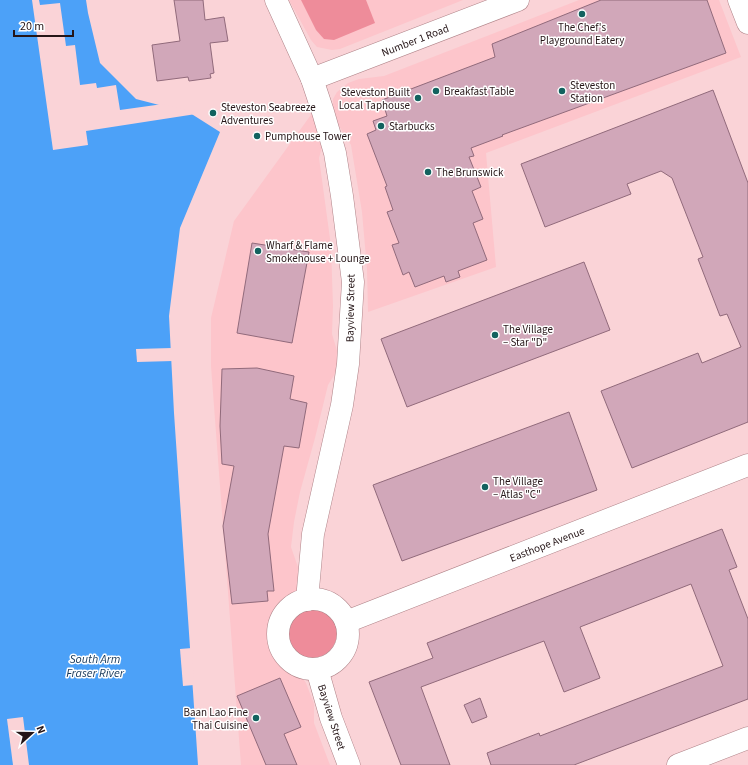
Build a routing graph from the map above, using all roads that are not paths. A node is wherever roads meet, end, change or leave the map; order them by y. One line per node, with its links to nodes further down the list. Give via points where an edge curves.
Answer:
1 (276, 0): 5 (street, Bayview Street)
2 (518, 0): 5 (street, Number 1 Road)
3 (739, 0): 4 (street)
4 (748, 23)
5 (312, 79): 7 (street, Bayview Street, via 335,153 353,282 348,364 342,405 313,534)
6 (748, 465): 8 (street, Easthope Avenue)
7 (307, 600): 8 (street, via 317,599 335,606); 9 (street, via 288,609 278,628 278,639 281,650 292,662 306,669)
8 (346, 622): 9 (street, via 347,643 343,653 332,664)
9 (317, 669): 11 (street, Bayview Street, via 331,718)
10 (748, 738): 12 (street)
11 (349, 765)
12 (678, 765)

